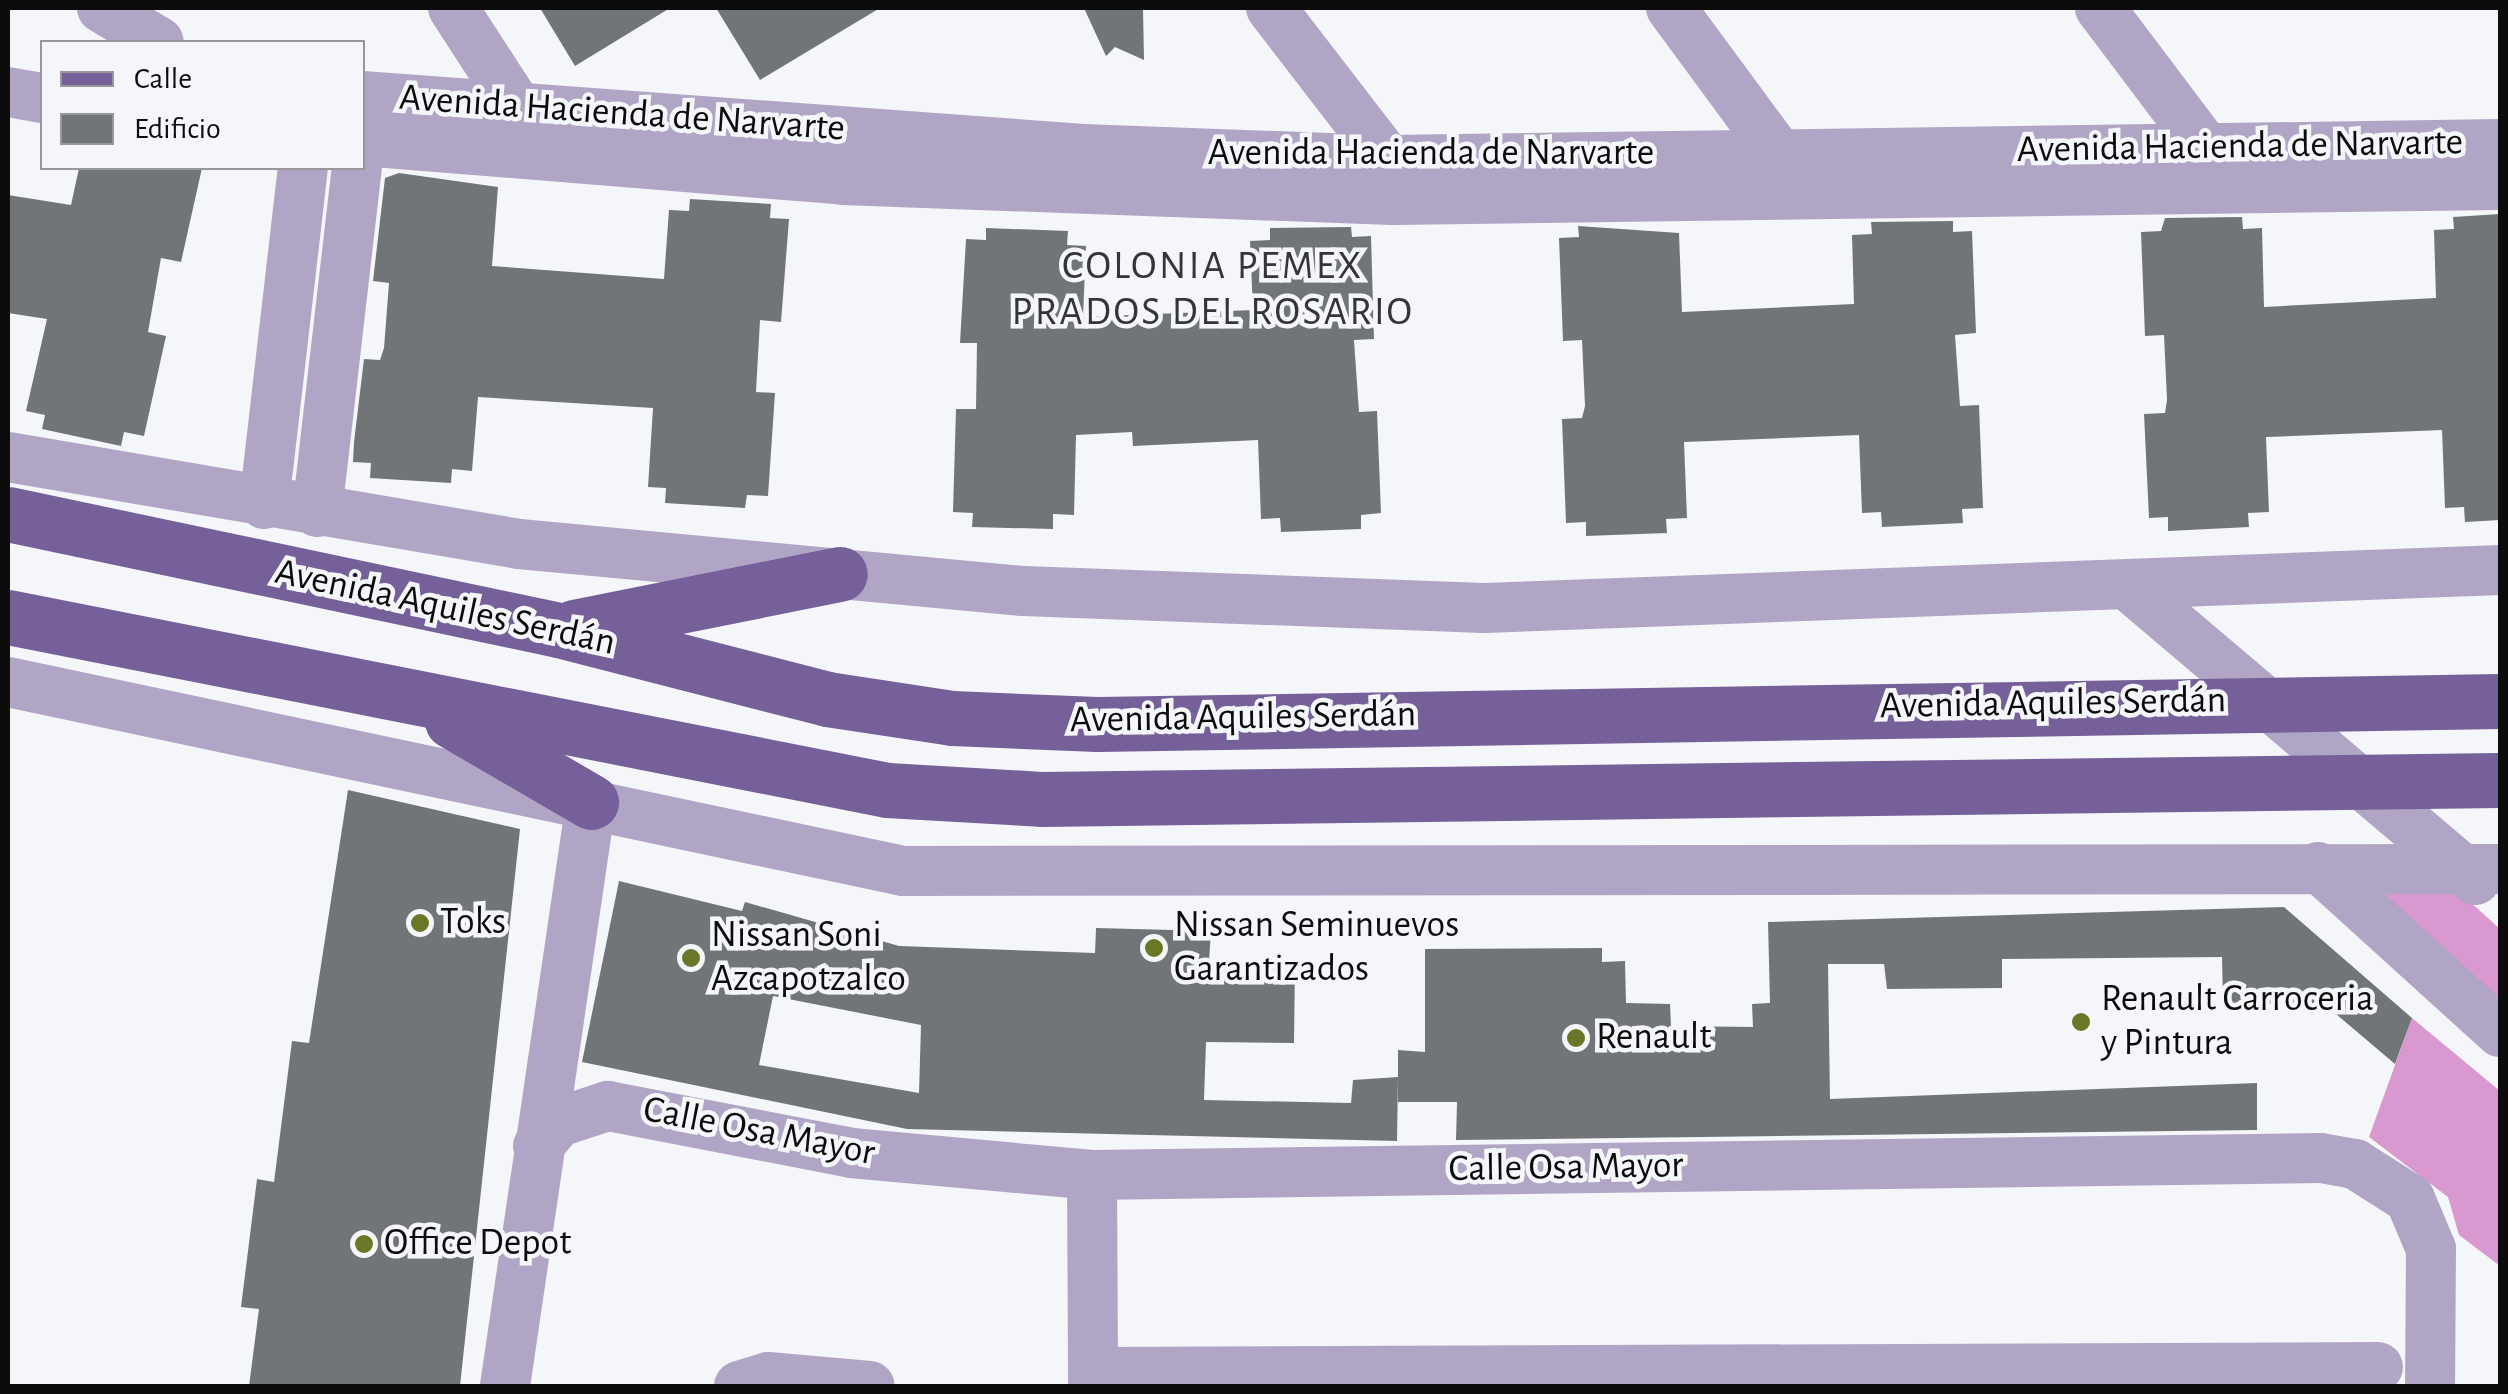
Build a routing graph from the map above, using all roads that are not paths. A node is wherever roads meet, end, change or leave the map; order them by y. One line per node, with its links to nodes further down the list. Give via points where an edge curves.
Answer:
1 (102, 8): 6 (street)
2 (453, 8): 8 (street)
3 (1271, 8): 12 (street)
4 (1670, 8): 11 (street)
5 (2100, 8): 10 (street)
6 (156, 40)
7 (365, 96): 8 (street, Avenida Hacienda de Narvarte)
8 (516, 105): 12 (street, Avenida Hacienda de Narvarte, via 1083,149)
9 (365, 141): 13 (street, Avenida Hacienda de Narvarte, via 842,180 1393,200)
10 (2204, 146): 11 (street, Avenida Hacienda de Narvarte); 13 (street, Avenida Hacienda de Narvarte)
11 (1778, 153): 12 (street, Avenida Hacienda de Narvarte)
12 (1388, 160)
13 (2498, 163)
14 (303, 170): 17 (street)
15 (358, 170): 18 (street)
16 (8, 458): 17 (street, Avenida Aquiles Serdán)
17 (264, 504): 18 (street, Avenida Aquiles Serdán)
18 (317, 512): 21 (street, Avenida Aquiles Serdán, via 520,544)
19 (8, 514): 24 (main road, Avenida Aquiles Serdán)
20 (2500, 570): 22 (street, Avenida Aquiles Serdán)
21 (840, 574): 22 (street, Avenida Aquiles Serdán, via 1022,591 1484,608); 24 (main road)
22 (2132, 589): 28 (street)
23 (8, 617): 26 (main road, Avenida Aquiles Serdán)
24 (559, 630): 28 (main road, Avenida Aquiles Serdán, via 827,699 952,718 1097,724)
25 (8, 682): 31 (street)
26 (410, 697): 29 (main road, Avenida Aquiles Serdán, via 887,790 1040,800); 31 (main road)
27 (2500, 701): 28 (main road, Avenida Aquiles Serdán)
28 (2272, 702): 29 (street)
29 (2360, 777): 30 (main road, Avenida Aquiles Serdán); 33 (street)
30 (2500, 780)
31 (591, 802): 32 (street, via 904,871); 36 (street)
32 (2318, 867): 33 (street); 35 (street)
33 (2481, 869): 34 (street)
34 (2500, 904)
35 (2500, 1032)
36 (538, 1146): 37 (street, Calle Osa Mayor, via 579,1112 639,1108 851,1153); 42 (street)
37 (1092, 1175): 40 (street); 45 (street, Calle Osa Mayor, via 2321,1158 2386,1178 2410,1199 2431,1249)
38 (2378, 1367): 39 (street)
39 (1984, 1378): 41 (street)
40 (1094, 1379): 41 (street)
41 (1671, 1380)
42 (506, 1386)
43 (739, 1386): 44 (street, via 768,1377)
44 (870, 1386)
45 (2430, 1386)

